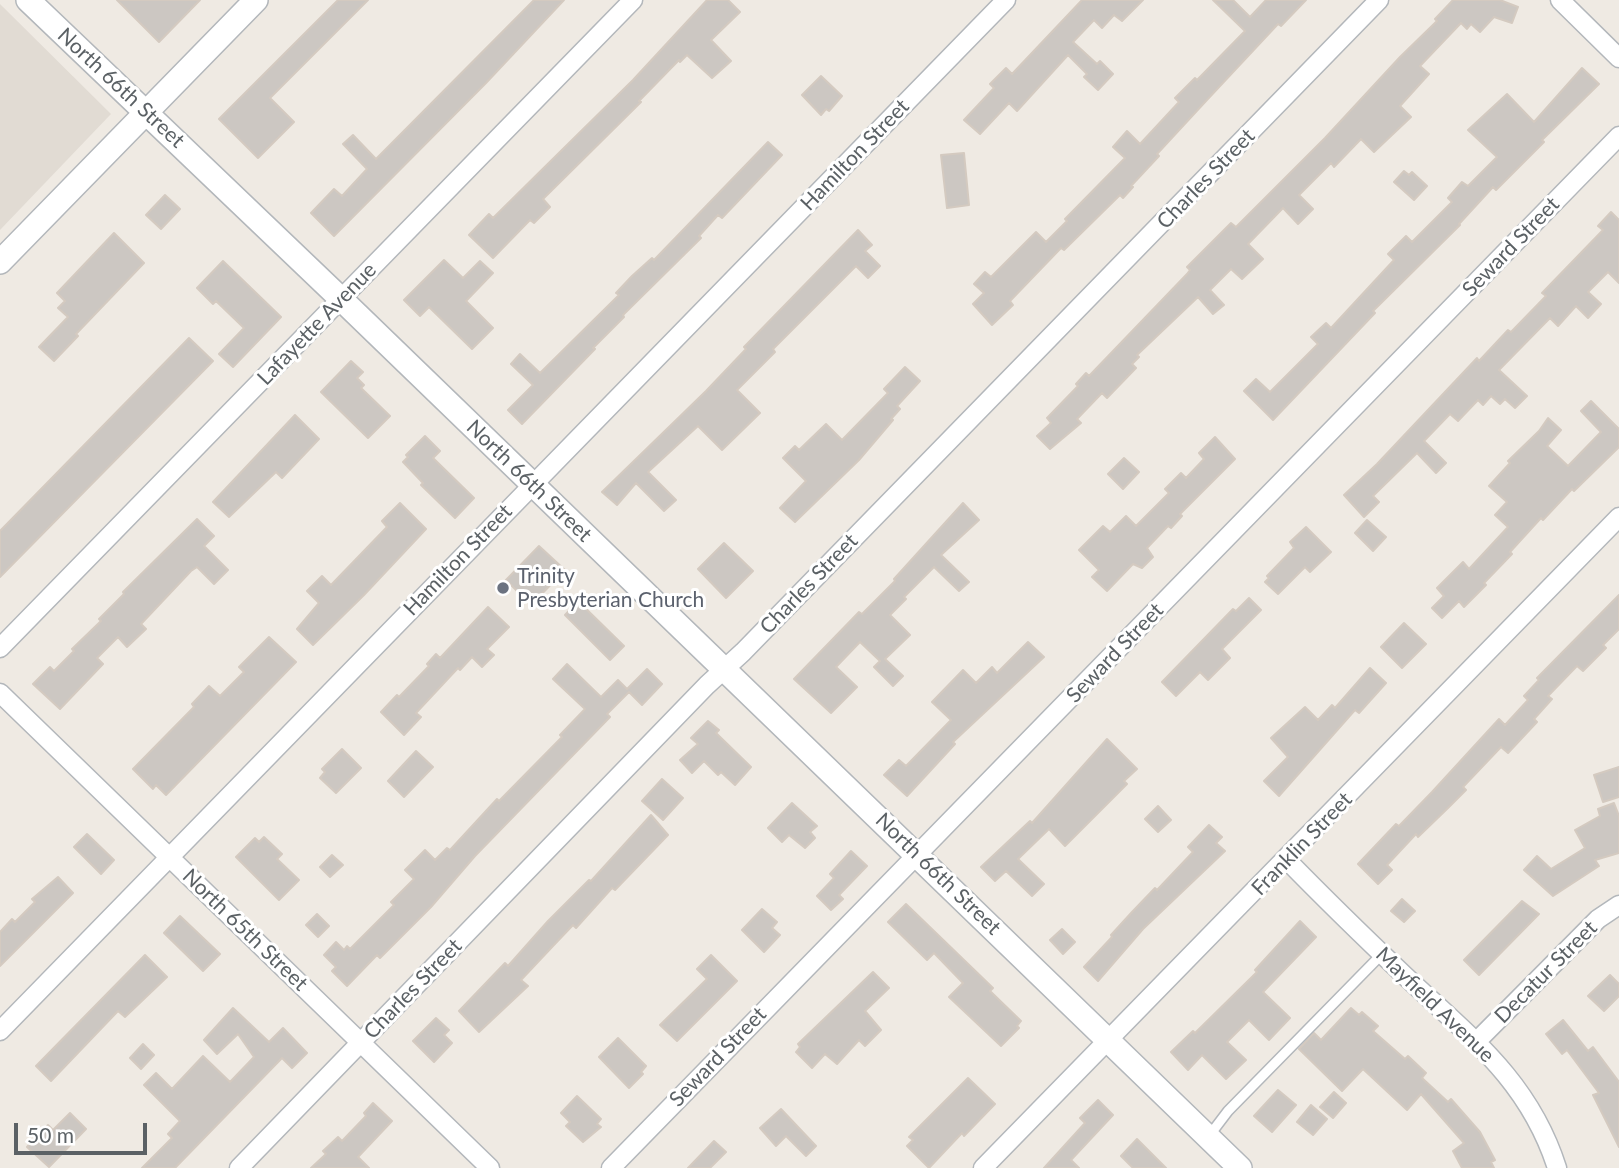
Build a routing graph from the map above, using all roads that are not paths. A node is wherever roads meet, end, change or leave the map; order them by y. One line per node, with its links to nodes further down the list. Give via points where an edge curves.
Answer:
1 (28, 0): 8 (street, North 66th Street)
2 (256, 0): 8 (street)
3 (633, 0): 11 (street, Lafayette Avenue)
4 (1006, 0): 12 (street, Hamilton Street)
5 (1380, 0): 15 (street, Charles Street)
6 (1560, 0): 7 (street)
7 (1619, 58)
8 (146, 111): 10 (street); 11 (street, North 66th Street)
9 (1619, 136): 17 (street, Seward Street)
10 (0, 262)
11 (341, 299): 12 (street, North 66th Street); 14 (street, Lafayette Avenue)
12 (533, 484): 15 (street, North 66th Street); 18 (street, Hamilton Street)
13 (1619, 517): 19 (street, Franklin Street)
14 (0, 648)
15 (724, 669): 17 (street, North 66th Street); 25 (street, Charles Street)
16 (0, 693): 18 (street, North 65th Street)
17 (917, 855): 23 (street, North 66th Street); 29 (street, Seward Street)
18 (170, 856): 22 (street, Hamilton Street); 25 (street, North 65th Street)
19 (1286, 859): 21 (street, Mayfield Avenue); 23 (street, Franklin Street)
20 (1619, 905): 24 (street, Decatur Street, via 1598,919)
21 (1382, 954): 24 (street, Mayfield Avenue); 26 (lane)
22 (0, 1031)
23 (1108, 1040): 26 (street, North 66th Street); 30 (street, Franklin Street)
24 (1476, 1042): 32 (street, Mayfield Avenue, via 1525,1097)
25 (361, 1043): 27 (street, Charles Street); 28 (street, North 65th Street)
26 (1208, 1137): 31 (street, North 66th Street)
27 (239, 1168)
28 (490, 1168)
29 (611, 1168)
30 (982, 1168)
31 (1240, 1168)
32 (1557, 1168)

